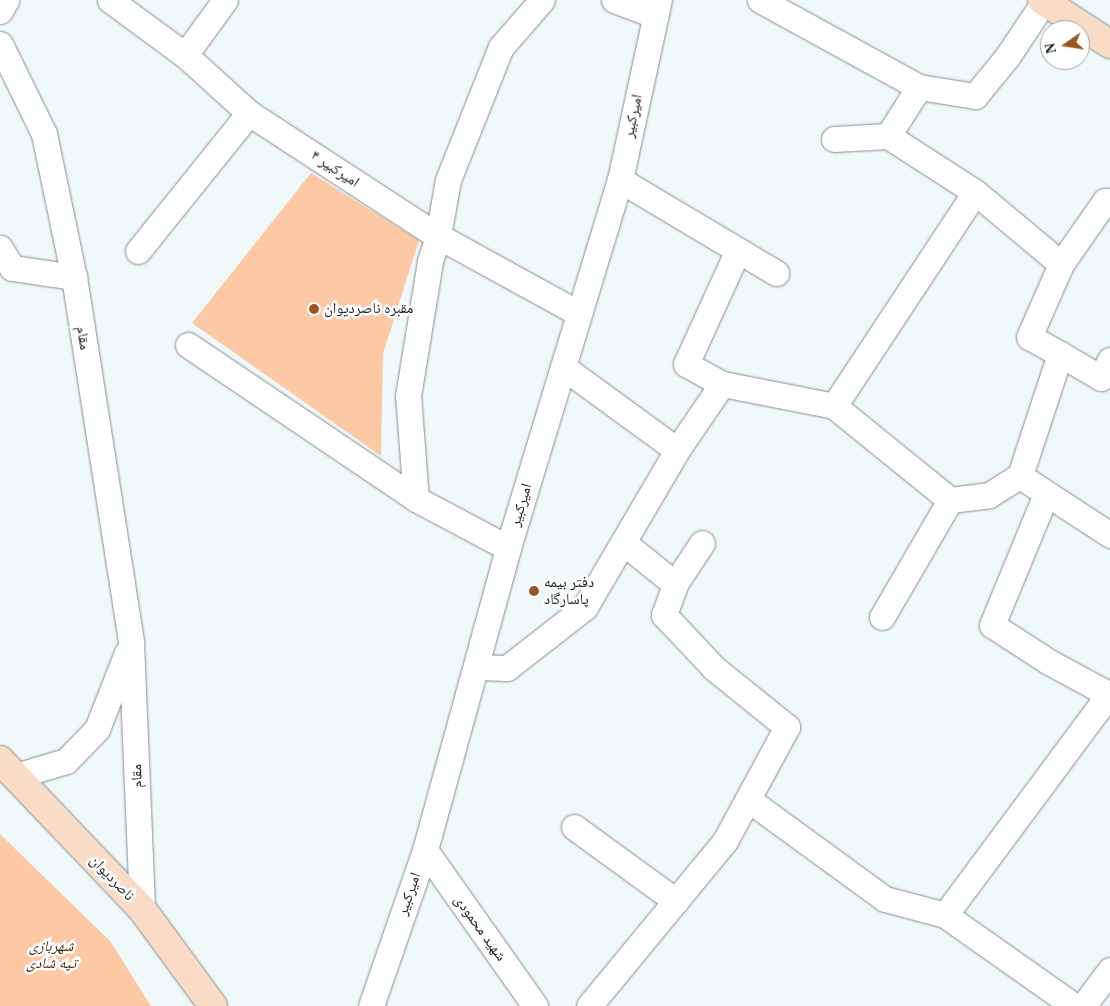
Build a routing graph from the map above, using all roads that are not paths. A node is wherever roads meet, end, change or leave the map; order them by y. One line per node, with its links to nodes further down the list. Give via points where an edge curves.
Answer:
1 (6, 0): 9 (street)
2 (110, 0): 12 (street, امیرکبیر ۴)
3 (225, 0): 12 (street)
4 (542, 0): 20 (street, via 501,47 448,180)
5 (614, 0): 8 (street)
6 (760, 0): 13 (street)
7 (1043, 0): 11 (main road); 13 (street, via 1007,57 975,96)
8 (656, 7): 17 (street, امیرکبیر)
9 (0, 11)
10 (0, 44): 26 (street, مقام, via 44,134)
11 (1110, 44)
12 (185, 55): 14 (street, امیرکبیر ۴)
13 (918, 87): 15 (street)
14 (249, 113): 20 (street, امیرکبیر ۴); 22 (street)
15 (888, 136): 16 (street); 18 (street)
16 (834, 138)
17 (620, 180): 21 (street); 27 (street, امیرکبیر)
18 (975, 192): 23 (street); 33 (street)
19 (1110, 201): 23 (street, via 1105,201)
20 (438, 236): 27 (street, امیرکبیر ۴); 37 (street, via 430,260 408,396)
21 (738, 250): 25 (street); 32 (street, via 686,364)
22 (138, 251)
23 (1061, 264): 29 (street, via 1029,337)
24 (4, 265): 26 (street)
25 (776, 273)
26 (74, 277): 45 (street, مقام)
27 (578, 313): 31 (street, امیرکبیر)
28 (188, 345): 37 (street)
29 (1060, 354): 30 (street, via 1102,378); 35 (street)
30 (1110, 360)
31 (563, 367): 34 (street); 42 (street, امیرکبیر)
32 (722, 384): 33 (street); 34 (street)
33 (834, 406): 38 (street)
34 (677, 450): 40 (street)
35 (1020, 476): 36 (street); 38 (street, via 989,495)
36 (1046, 494): 39 (street); 47 (street, via 992,625 1049,662)
37 (416, 499): 42 (street)
38 (950, 500): 44 (street)
39 (1110, 535)
40 (624, 543): 43 (street); 46 (street, via 585,608 507,668)
41 (702, 543): 43 (street)
42 (508, 548): 46 (street, امیرکبیر)
43 (675, 584): 49 (street, via 664,615 714,668 787,728)
44 (882, 616)
45 (131, 643): 48 (street, via 97,729 66,761); 53 (street, مقام)
46 (477, 667): 51 (street, امیرکبیر)
47 (1109, 694): 54 (street)
48 (8, 768): 53 (main road, ناصردیوان)
49 (749, 800): 52 (street, via 726,841); 54 (street, via 885,899)
50 (574, 827): 52 (street)
51 (424, 850): 57 (street, امیرکبیر); 58 (street, شهید محمودی)
52 (676, 901): 59 (street)
53 (142, 910): 56 (main road, ناصردیوان)
54 (944, 915): 60 (street)
55 (1110, 970): 61 (street)
56 (213, 1006)
57 (371, 1006)
58 (535, 1006)
59 (589, 1006)
60 (1074, 1006)
61 (1083, 1006)

